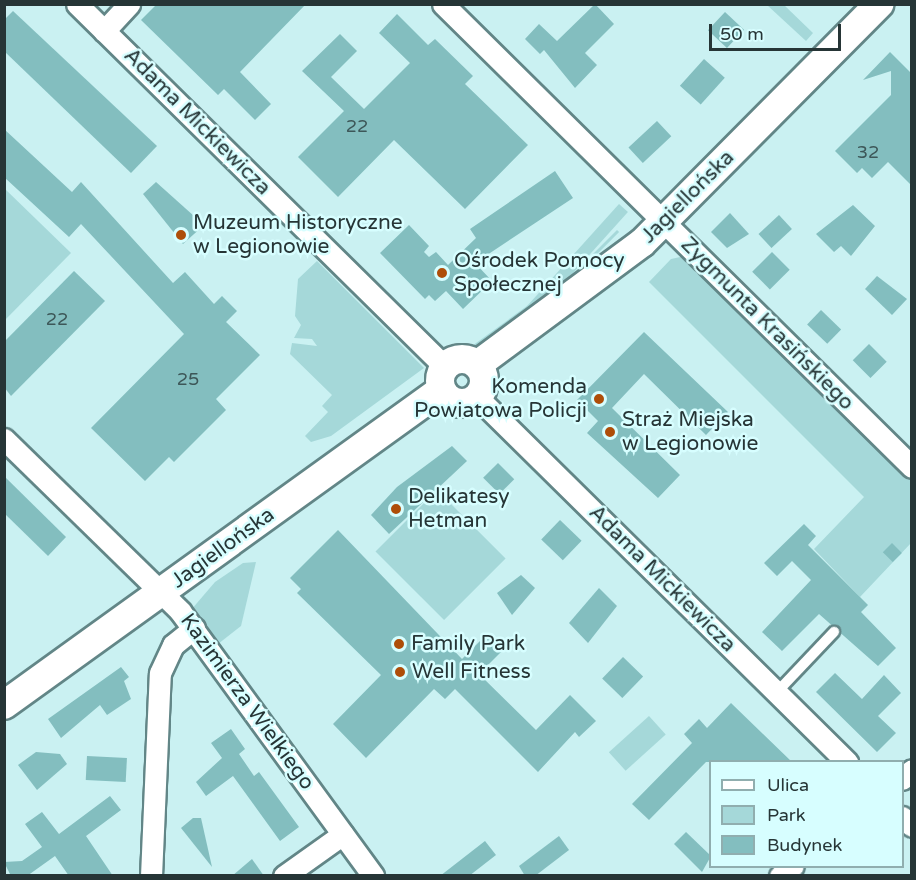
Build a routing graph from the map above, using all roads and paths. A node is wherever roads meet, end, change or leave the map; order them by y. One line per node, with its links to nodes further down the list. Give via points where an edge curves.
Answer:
1 (77, 4): 5 (street, Adama Mickiewicza)
2 (129, 4): 5 (street)
3 (443, 4): 6 (street, Zygmunta Krasińskiego)
4 (879, 4): 6 (street, Jagiellońska)
5 (104, 31): 8 (street, Adama Mickiewicza)
6 (665, 221): 7 (street, Jagiellońska, via 618,263); 11 (street, Zygmunta Krasińskiego)
7 (477, 365): 8 (street, via 461,359); 9 (street, via 484,381)
8 (443, 378): 9 (street, via 454,402); 12 (street, Jagiellońska)
9 (477, 397): 15 (street, Adama Mickiewicza)
10 (4, 439): 12 (street, Kazimierza Wielkiego)
11 (912, 467)
12 (162, 592): 13 (street, Kazimierza Wielkiego); 16 (street, Jagiellońska)
13 (194, 628): 18 (street, Kazimierza Wielkiego); 19 (street, via 173,645 160,673)
14 (834, 632): 15 (lane)
15 (777, 692): 17 (street, Adama Mickiewicza)
16 (4, 705)
17 (844, 760)
18 (343, 834): 20 (street); 21 (street, Kazimierza Wielkiego)
19 (151, 876)
20 (284, 876)
21 (373, 876)

